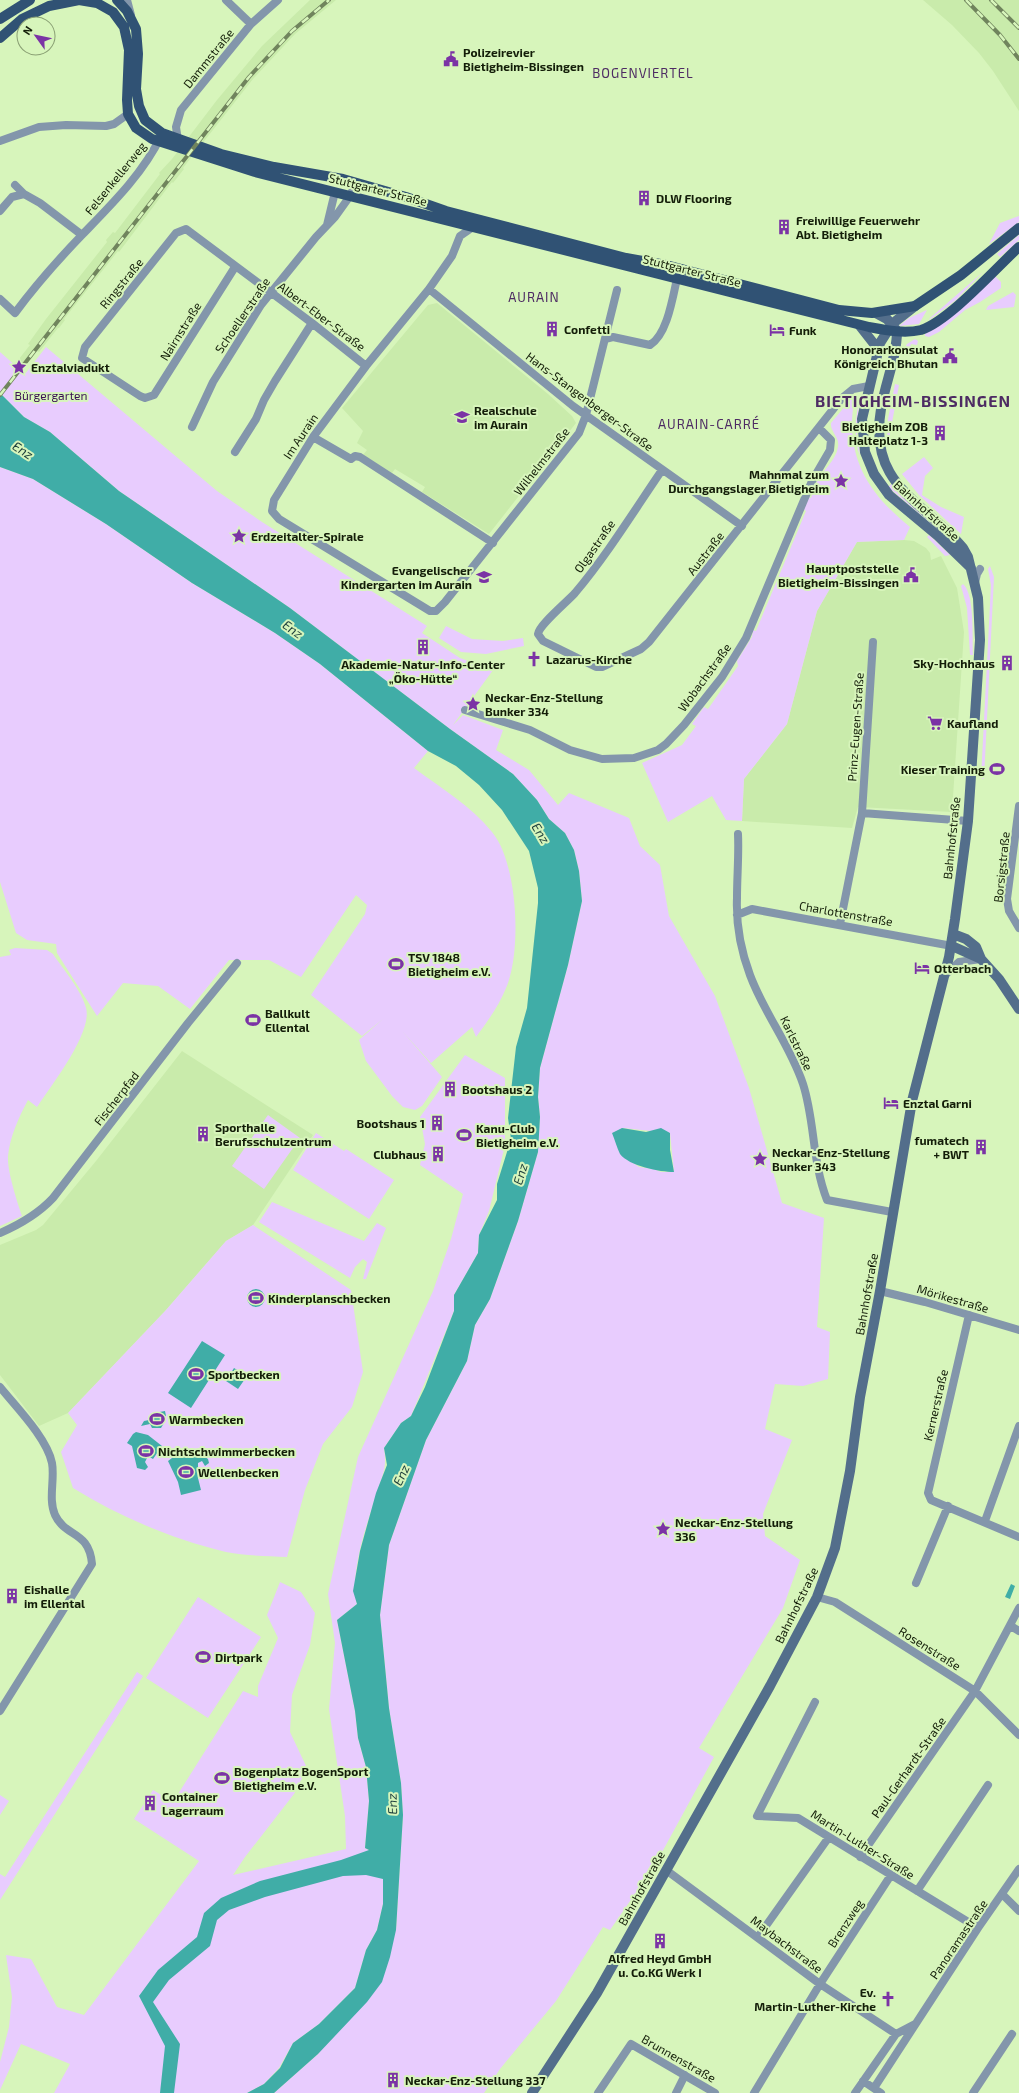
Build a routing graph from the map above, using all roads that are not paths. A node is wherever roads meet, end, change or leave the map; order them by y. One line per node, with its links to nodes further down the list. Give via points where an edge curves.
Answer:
1 (30, 0): 7 (main road)
2 (91, 0): 10 (main road, via 75,0 49,6 22,19); 11 (main road, via 117,15 127,34)
3 (117, 0): 8 (main road, Stuttgarter Straße)
4 (127, 0): 8 (street)
5 (226, 0): 9 (street)
6 (278, 0): 9 (street, Dammstraße)
7 (0, 19)
8 (132, 20): 12 (main road, Stuttgarter Straße, via 136,28 136,89 139,106 145,120)
9 (251, 24): 13 (street, Dammstraße, via 181,110 176,127)
10 (0, 38)
11 (128, 114): 12 (main road, Stuttgarter Straße, via 141,133); 14 (street, via 114,124 106,126 39,127)
12 (160, 138): 13 (main road, Stuttgarter Straße); 17 (main road, Stuttgarter Straße, via 233,166); 25 (street, Felsenkellerweg, via 128,184)
13 (178, 140): 15 (main road, Stuttgarter Straße, via 274,167 326,175)
14 (0, 141)
15 (356, 183): 19 (street, Schoellerstraße); 28 (main road, Stuttgarter Straße, via 525,232 626,258)
16 (15, 186): 18 (street)
17 (335, 192): 19 (main road, Stuttgarter Straße); 21 (street, Schoellerstraße)
18 (24, 194): 20 (street, via 12,197); 25 (street)
19 (350, 196): 21 (street, Schoellerstraße); 22 (main road, Stuttgarter Straße)
20 (0, 211)
21 (327, 225): 32 (street, Schoellerstraße)
22 (473, 227): 29 (main road, Stuttgarter Straße); 30 (street, Im Aurain, via 460,236 452,256)
23 (1019, 228): 34 (main road, Stuttgarter Straße, via 962,276)
24 (186, 229): 27 (street, Albert-Eber-Straße); 43 (street, Ringstraße, via 179,231 172,238 85,347 82,358)
25 (82, 235): 33 (street, Felsenkellerweg, via 34,287 15,313)
26 (1019, 247): 38 (main road, via 937,322 921,330)
27 (235, 267): 32 (street, Albert-Eber-Straße); 43 (street, Nairnstraße, via 154,395 145,398)
28 (680, 268): 29 (street); 35 (main road, Stuttgarter Straße, via 839,310)
29 (677, 279): 37 (main road, Stuttgarter Straße); 39 (street, via 664,328 655,342 650,345 613,337)
30 (429, 289): 41 (street, Im Aurain); 44 (street, Hans-Stangenberger-Straße)
31 (617, 290): 39 (street, Wilhelmstraße)
32 (270, 292): 36 (street, Albert-Eber-Straße); 45 (street, Schoellerstraße, via 213,382)
33 (0, 299)
34 (915, 306): 35 (main road, Stuttgarter Straße); 38 (street, Stuttgarter Straße)
35 (876, 313): 38 (street, Stuttgarter Straße)
36 (312, 323): 41 (street, Albert-Eber-Straße); 48 (street, via 275,381 256,420)
37 (860, 326): 38 (main road, Stuttgarter Straße); 40 (street)
38 (892, 328): 40 (street, Bahnhofstraße); 52 (street, Bahnhofstraße, via 880,418 881,448 887,467 913,502 960,544)
39 (605, 339): 44 (street, Wilhelmstraße)
40 (878, 349): 42 (street, Bahnhofstraße)
41 (366, 366): 47 (street, Im Aurain)
42 (869, 386): 46 (street, Austraße, via 846,393); 52 (street, Bahnhofstraße, via 863,408 862,431 865,452 874,474 895,502)
43 (140, 396)
44 (586, 415): 49 (street, Hans-Stangenberger-Straße); 51 (street, Wilhelmstraße, via 579,433)
45 (192, 427)
46 (819, 428): 50 (street, Austraße); 56 (street, Wobachstraße, via 831,440 830,450 812,481 746,638 722,677 666,744 652,753 634,758 602,759 570,750 530,730)
47 (313, 437): 51 (street, via 351,459 354,456 360,457); 53 (street, Im Aurain, via 274,500 274,515 426,609)
48 (235, 452)
49 (662, 470): 50 (street, Hans-Stangenberger-Straße); 54 (street, Olgastraße, via 589,575 565,604)
50 (742, 526): 54 (street, Austraße, via 657,634 641,649 608,665 596,667 543,640 539,637)
51 (493, 543): 53 (street, Wilhelmstraße)
52 (976, 568): 59 (street, Bahnhofstraße, via 980,640)
53 (436, 611)
54 (538, 630)
55 (873, 642): 58 (street, Prinz-Eugen-Straße)
56 (465, 710)
57 (1019, 806): 63 (street, Borsigstraße, via 1007,899 1008,911)
58 (862, 813): 59 (street); 62 (street, Prinz-Eugen-Straße)
59 (968, 821): 64 (street, Bahnhofstraße)
60 (738, 834): 61 (street, Karlstraße)
61 (737, 915): 62 (street, Charlottenstraße, via 752,909); 70 (street, Karlstraße, via 750,975 803,1085 816,1159 827,1200)
62 (840, 924): 65 (street, Charlottenstraße)
63 (1019, 928)
64 (953, 934): 65 (street, Bahnhofstraße); 66 (street, via 966,939 976,947)
65 (952, 946): 66 (street); 68 (street, Bahnhofstraße)
66 (981, 958): 68 (street, via 959,962); 69 (street)
67 (237, 963): 71 (street, Fischerpfad, via 53,1198 27,1220)
68 (945, 974): 70 (street, Bahnhofstraße, via 912,1101)
69 (1019, 1009)
70 (892, 1212): 72 (street, Bahnhofstraße)
71 (0, 1233)
72 (880, 1291): 73 (street, Mörikestraße); 81 (street, Bahnhofstraße, via 860,1397 850,1471 834,1548)
73 (969, 1315): 74 (street, Mörikestraße); 77 (street, Kernerstraße, via 928,1486 931,1500)
74 (1019, 1330)
75 (0, 1387): 87 (street, via 49,1452 52,1463 52,1508 60,1523 76,1533 89,1549 92,1564)
76 (1019, 1426): 78 (street)
77 (948, 1506): 78 (street); 80 (street)
78 (985, 1521): 79 (street)
79 (1019, 1536)
80 (916, 1583)
81 (817, 1597): 85 (street, Rosenstraße, via 835,1602); 93 (street, Bahnhofstraße)
82 (1019, 1608): 83 (street, Paul-Gerhardt-Straße)
83 (1011, 1626): 84 (street); 85 (street, Paul-Gerhardt-Straße)
84 (1019, 1631)
85 (975, 1691): 88 (street, Rosenstraße); 91 (street, Paul-Gerhardt-Straße)
86 (815, 1702): 90 (street, Martin-Luther-Straße, via 757,1816 798,1818)
87 (0, 1711)
88 (1019, 1735)
89 (988, 1786): 95 (street)
90 (829, 1837): 91 (street, Martin-Luther-Straße); 99 (street)
91 (860, 1857): 94 (street, Martin-Luther-Straße)
92 (1019, 1869): 96 (street, Panoramastraße)
93 (666, 1870): 99 (street, Maybachstraße); 107 (street, Bahnhofstraße, via 597,1993)
94 (891, 1875): 95 (street, Martin-Luther-Straße); 100 (street, Brenzweg)
95 (917, 1891): 98 (street, Martin-Luther-Straße)
96 (1002, 1894): 97 (street); 98 (street, Panoramastraße)
97 (1019, 1911)
98 (978, 1928): 101 (street, Panoramastraße)
99 (758, 1936): 100 (street, Maybachstraße)
100 (820, 1984): 102 (street, Maybachstraße); 111 (street, Brenzweg)
101 (917, 2022): 102 (street, Panoramastraße); 106 (street, Panoramastraße)
102 (896, 2034): 105 (street, Panoramastraße)
103 (1012, 2034): 114 (street)
104 (685, 2075): 108 (street, Brunnenstraße, via 631,2044); 109 (street); 110 (street, Brunnenstraße)
105 (863, 2081): 106 (street); 112 (street, Panoramastraße)
106 (874, 2088): 113 (street)
107 (532, 2093)
108 (598, 2093)
109 (676, 2093)
110 (715, 2093)
111 (754, 2093)
112 (855, 2093)
113 (881, 2093)
114 (972, 2093)

